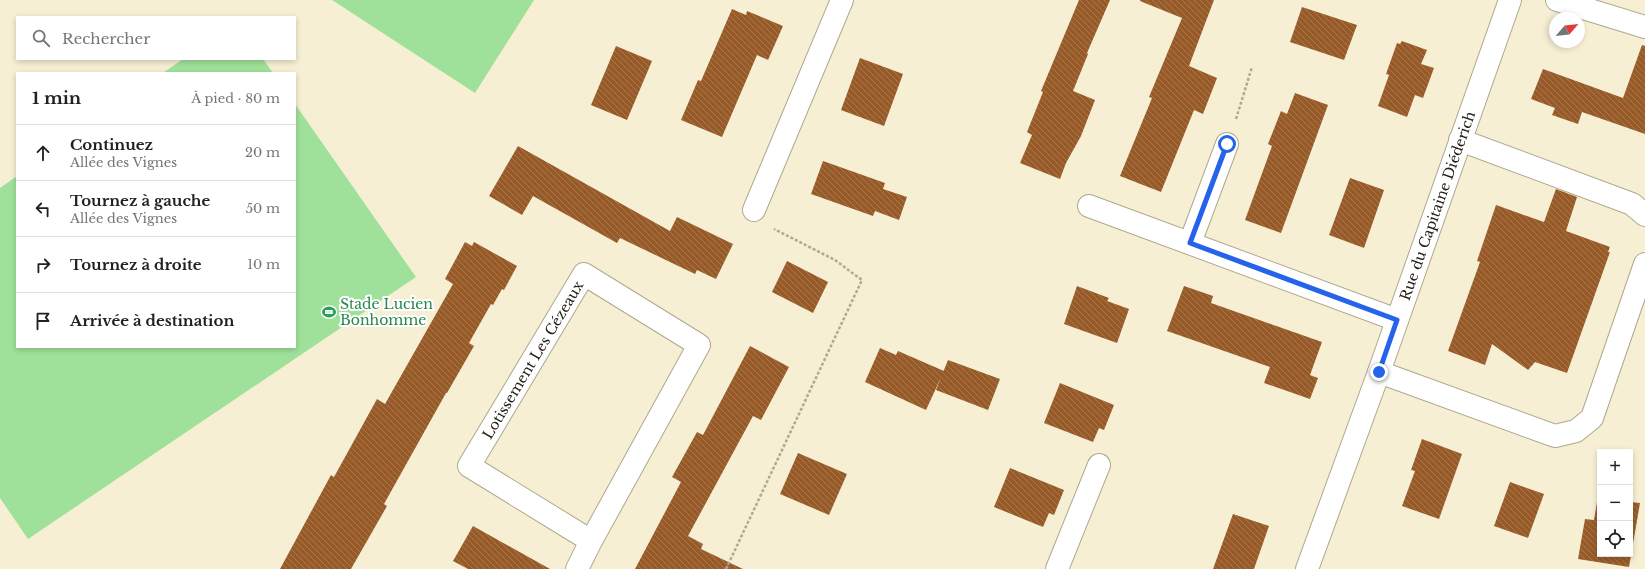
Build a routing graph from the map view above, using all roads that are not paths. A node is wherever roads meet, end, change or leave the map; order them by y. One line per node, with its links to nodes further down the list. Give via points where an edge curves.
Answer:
1 (842, 0): 8 (street)
2 (1510, 0): 5 (street, Rue du Capitaine Diéderich)
3 (1557, 0): 4 (street)
4 (1645, 27)
5 (1460, 140): 9 (street, via 1632,204); 12 (street, Rue du Capitaine Diéderich)
6 (1227, 144): 10 (street)
7 (1089, 206): 10 (street)
8 (754, 210)
9 (1645, 215)
10 (1190, 243): 12 (street)
11 (1645, 264): 13 (street, via 1592,418 1576,431 1555,436)
12 (1397, 320): 13 (street, Rue du Capitaine Diéderich)
13 (1379, 372): 18 (street, Rue du Capitaine Diéderich)
14 (1099, 465): 17 (street)
15 (591, 541): 15 (street, Lotissement Les Cézeaux, via 699,345 584,274 469,466); 16 (street)
16 (578, 569)
17 (1057, 569)
18 (1307, 569)

